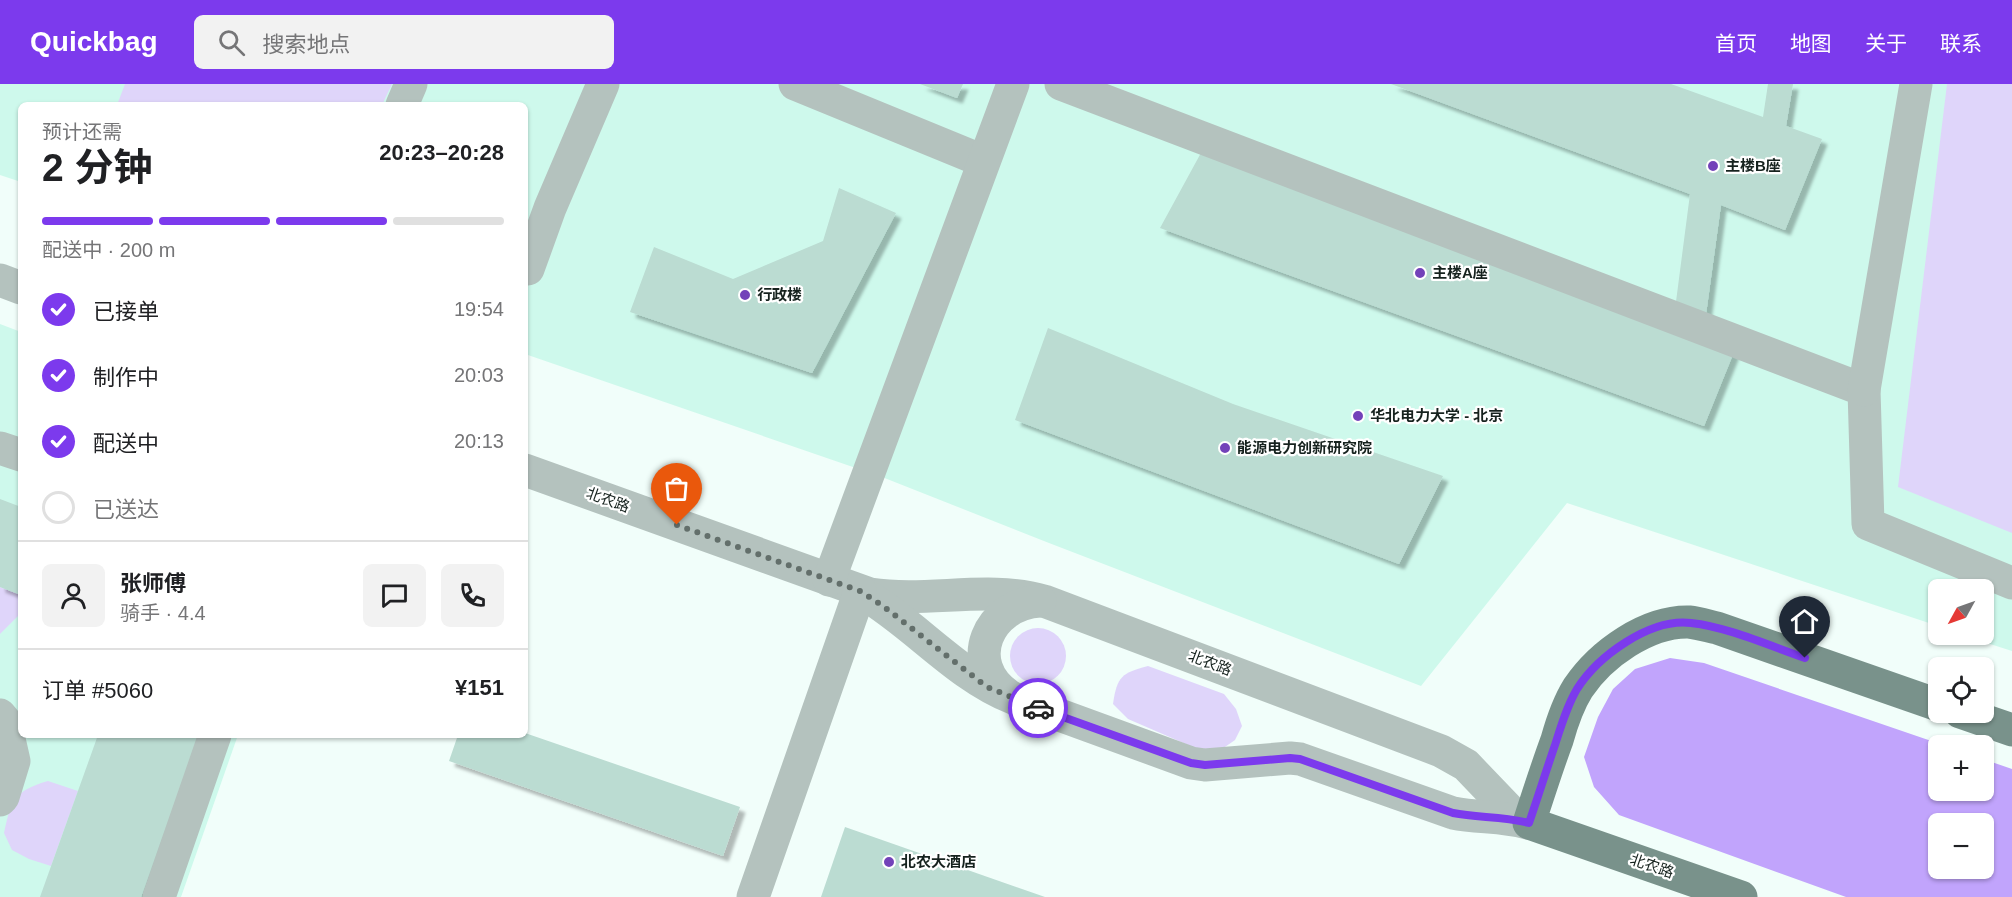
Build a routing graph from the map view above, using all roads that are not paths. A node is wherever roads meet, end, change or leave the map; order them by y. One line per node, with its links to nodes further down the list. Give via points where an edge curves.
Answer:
1 (411, 84): 7 (street)
2 (603, 84): 9 (street)
3 (795, 84): 8 (street)
4 (1013, 84): 8 (street)
5 (1061, 84): 12 (street)
6 (1916, 84): 12 (street)
7 (403, 102)
8 (983, 161): 16 (street)
9 (528, 269)
10 (0, 280): 11 (street)
11 (18, 287)
12 (1864, 390): 17 (street, via 1868,524)
13 (0, 448): 14 (street)
14 (18, 454)
15 (528, 471): 16 (street, 北农路)
16 (829, 580): 18 (street, 北农路)
17 (2012, 583)
18 (860, 591): 19 (street, 北农路, via 884,597 1003,594); 20 (street, 北农路, via 974,678); 29 (street)
19 (1044, 601): 20 (street, via 1015,606 995,622 984,645 987,668); 27 (street, 北农路, via 1441,751 1466,765 1511,812)
20 (1012, 699): 27 (street, 北农路, via 1191,763 1300,759 1453,813 1499,816)
21 (1928, 702): 27 (main road, via 1717,628 1690,622 1663,625 1616,649 1578,688 1566,711)
22 (0, 715): 26 (street, via 5,721 14,761)
23 (1992, 723): 24 (main road)
24 (2012, 730)
25 (214, 738): 28 (street)
26 (0, 800)
27 (1529, 823): 30 (main road, 北农路)
28 (159, 897)
29 (753, 897)
30 (1741, 897)

